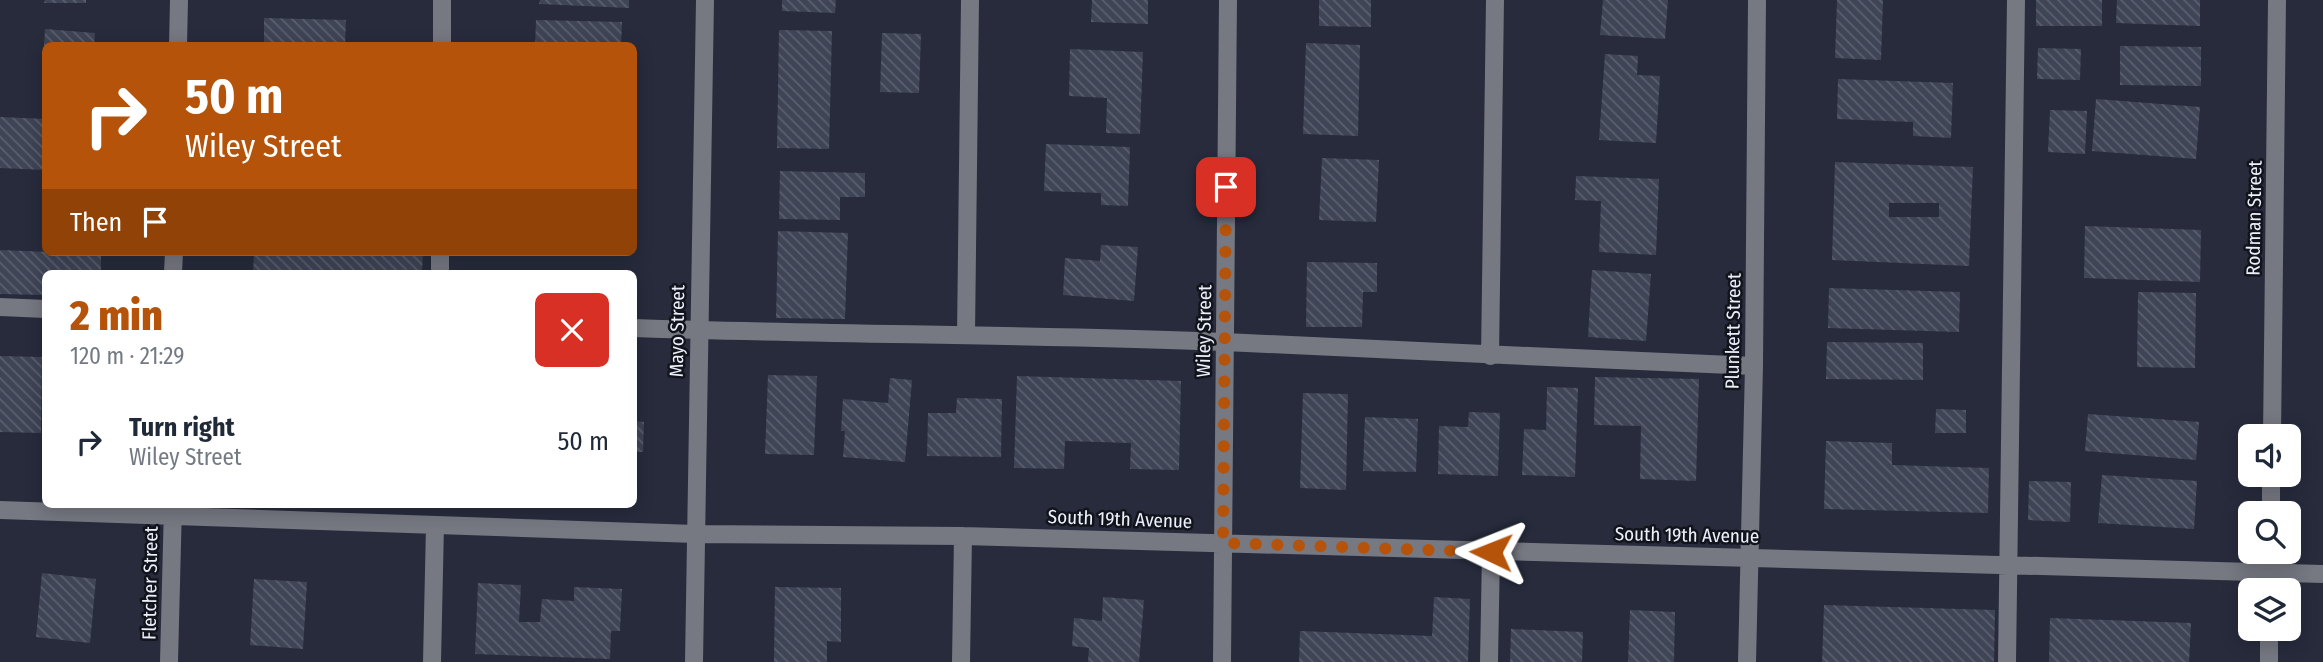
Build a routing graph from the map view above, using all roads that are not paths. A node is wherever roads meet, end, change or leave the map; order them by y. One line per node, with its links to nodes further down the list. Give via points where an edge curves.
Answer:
1 (179, 0): 10 (street)
2 (442, 0): 11 (street)
3 (705, 0): 15 (street, Mayo Street)
4 (970, 0): 16 (street)
5 (1228, 0): 17 (street, Wiley Street)
6 (1495, 0): 18 (street)
7 (1757, 0): 19 (street, Plunkett Street)
8 (2016, 0): 29 (street)
9 (2277, 0): 20 (street, Rodman Street)
10 (178, 42)
11 (442, 42)
12 (0, 307): 13 (street)
13 (42, 309)
14 (637, 327): 15 (street)
15 (698, 331): 16 (street); 24 (street, Mayo Street)
16 (965, 335): 17 (street)
17 (1224, 342): 18 (street); 26 (street, Wiley Street)
18 (1490, 356): 19 (street)
19 (1754, 366): 28 (street, Plunkett Street)
20 (2272, 424)
21 (173, 509): 22 (street, South 19th Avenue); 23 (street, South 19th Avenue); 34 (street, Fletcher Street)
22 (0, 510)
23 (435, 525): 24 (street, South 19th Avenue); 35 (street)
24 (695, 534): 25 (street, South 19th Avenue); 36 (street, Mayo Street)
25 (964, 536): 26 (street, South 19th Avenue); 37 (street)
26 (1223, 543): 27 (street, South 19th Avenue); 38 (street, Wiley Street)
27 (1491, 552): 28 (street, South 19th Avenue); 39 (street)
28 (1748, 558): 29 (street, South 19th Avenue); 40 (street, Plunkett Street)
29 (2007, 564): 32 (street, South 19th Avenue); 41 (street)
30 (2323, 575): 31 (street, South 19th Avenue)
31 (2296, 578)
32 (2238, 579)
33 (2269, 641): 42 (street)
34 (169, 662)
35 (432, 662)
36 (694, 662)
37 (961, 662)
38 (1222, 662)
39 (1489, 662)
40 (1747, 662)
41 (2007, 662)
42 (2269, 662)

